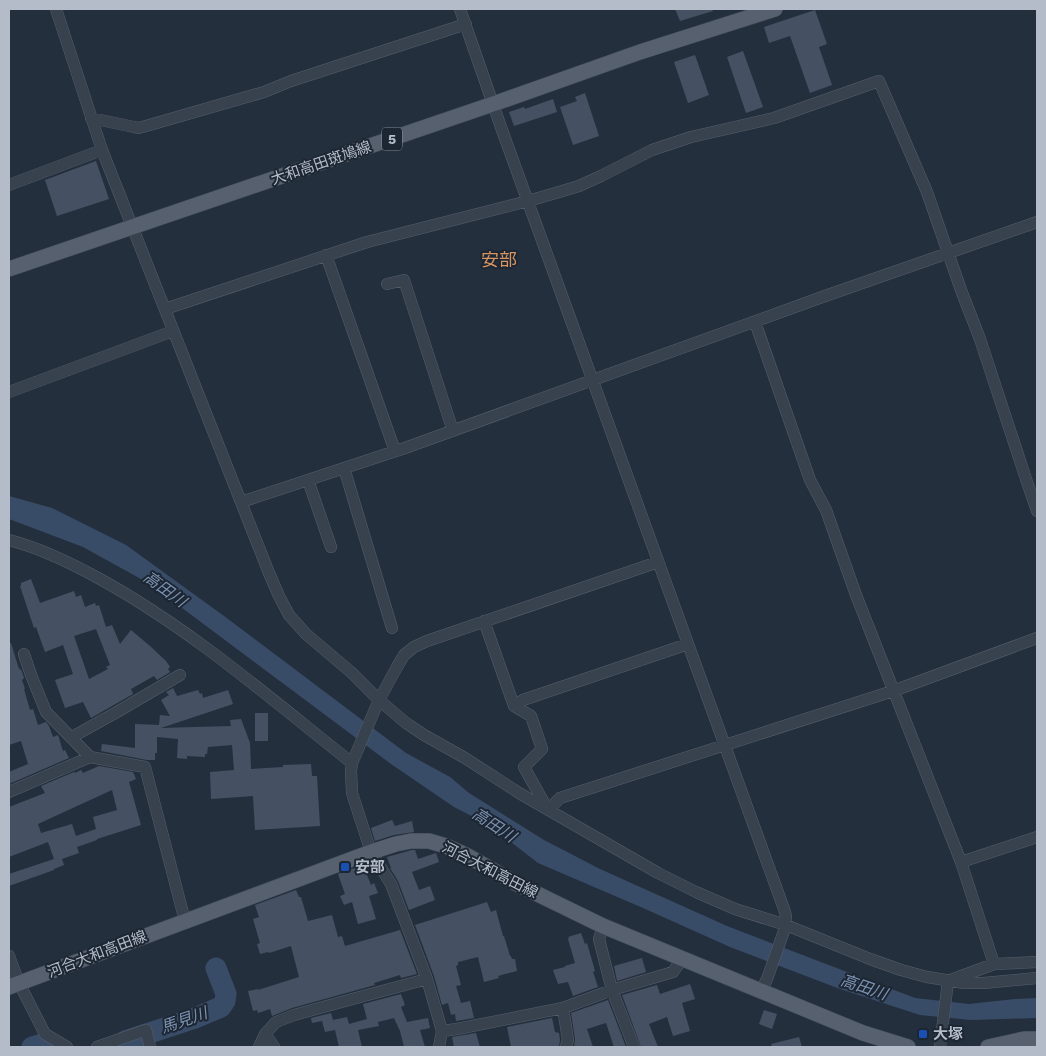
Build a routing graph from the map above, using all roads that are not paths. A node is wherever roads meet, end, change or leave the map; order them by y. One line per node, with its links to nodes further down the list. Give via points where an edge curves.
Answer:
1 (56, 9): 6 (street)
2 (460, 9): 4 (street)
3 (775, 9): 5 (main road, 大和高田斑鳩線 / 5)
4 (466, 24): 5 (street); 6 (street, via 264,92 146,126 138,128)
5 (493, 104): 9 (street); 11 (main road, 大和高田斑鳩線 / 5)
6 (91, 118): 7 (street)
7 (102, 150): 8 (street); 11 (street)
8 (9, 185)
9 (528, 201): 12 (street, via 579,186 652,150 691,137 774,118 878,81 927,192); 13 (street); 19 (street)
10 (1037, 222): 12 (street)
11 (132, 227): 14 (main road, 大和高田斑鳩線 / 5); 16 (street)
12 (948, 253): 17 (street); 26 (street, via 988,360)
13 (326, 255): 16 (street); 22 (street)
14 (9, 269)
15 (387, 284): 21 (street, via 404,280)
16 (164, 309): 18 (street)
17 (755, 322): 19 (street); 36 (street, via 810,480 826,510)
18 (173, 331): 20 (street); 25 (street)
19 (593, 381): 21 (street); 29 (street)
20 (9, 392)
21 (453, 431): 22 (street)
22 (395, 451): 23 (street)
23 (344, 468): 24 (street); 31 (street)
24 (308, 480): 25 (street); 28 (street)
25 (241, 502): 37 (street, via 275,589 289,615 352,673)
26 (1037, 511)
27 (9, 540): 42 (street, via 66,561 146,606)
28 (331, 547)
29 (658, 562): 30 (street); 33 (street)
30 (484, 622): 37 (street, via 414,647 396,666); 38 (street)
31 (392, 628)
32 (1037, 638): 36 (street)
33 (688, 644): 38 (street, via 523,700); 40 (street)
34 (24, 654): 39 (street, via 46,712)
35 (180, 675): 39 (street)
36 (893, 690): 40 (street); 47 (street)
37 (378, 703): 42 (street); 44 (street, via 424,735)
38 (514, 706): 44 (street, via 531,716 542,749 524,767)
39 (72, 737): 41 (street)
40 (725, 746): 44 (street, via 560,798); 50 (street, via 784,909)
41 (90, 757): 43 (street); 48 (street, via 146,767)
42 (353, 760): 46 (street, via 350,771 352,792)
43 (9, 792)
44 (548, 810): 50 (street, via 696,892)
45 (1037, 837): 47 (street)
46 (371, 852): 48 (main road, 河合大和高田線); 49 (main road, 河合大和高田線, via 411,841 429,841 446,846); 56 (street, via 392,884)
47 (960, 862): 54 (street)
48 (185, 921): 58 (main road, 河合大和高田線)
49 (603, 926): 52 (main road, 河合大和高田線); 60 (street, via 599,939)
50 (785, 928): 57 (street, via 901,970); 59 (street)
51 (9, 956): 58 (street)
52 (682, 959): 59 (main road, 河合大和高田線); 60 (street, via 673,972)
53 (1037, 962): 54 (street)
54 (994, 964): 57 (street)
55 (1037, 978): 57 (street)
56 (426, 979): 62 (street); 63 (street, via 294,1015 276,1022)
57 (948, 983): 65 (street)
58 (14, 985): 67 (street, via 45,1034)
59 (764, 985): 74 (main road, 河合大和高田線, via 863,1033)
60 (612, 990): 61 (street); 73 (street)
61 (563, 1008): 62 (street); 72 (street, via 568,1040)
62 (442, 1031): 71 (street)
63 (265, 1034): 69 (street); 70 (street)
64 (148, 1038): 68 (street)
65 (940, 1042)
66 (1028, 1042): 75 (main road)
67 (67, 1047)
68 (97, 1047)
69 (259, 1047)
70 (274, 1047)
71 (439, 1047)
72 (566, 1047)
73 (634, 1047)
74 (908, 1047)
75 (988, 1047)

